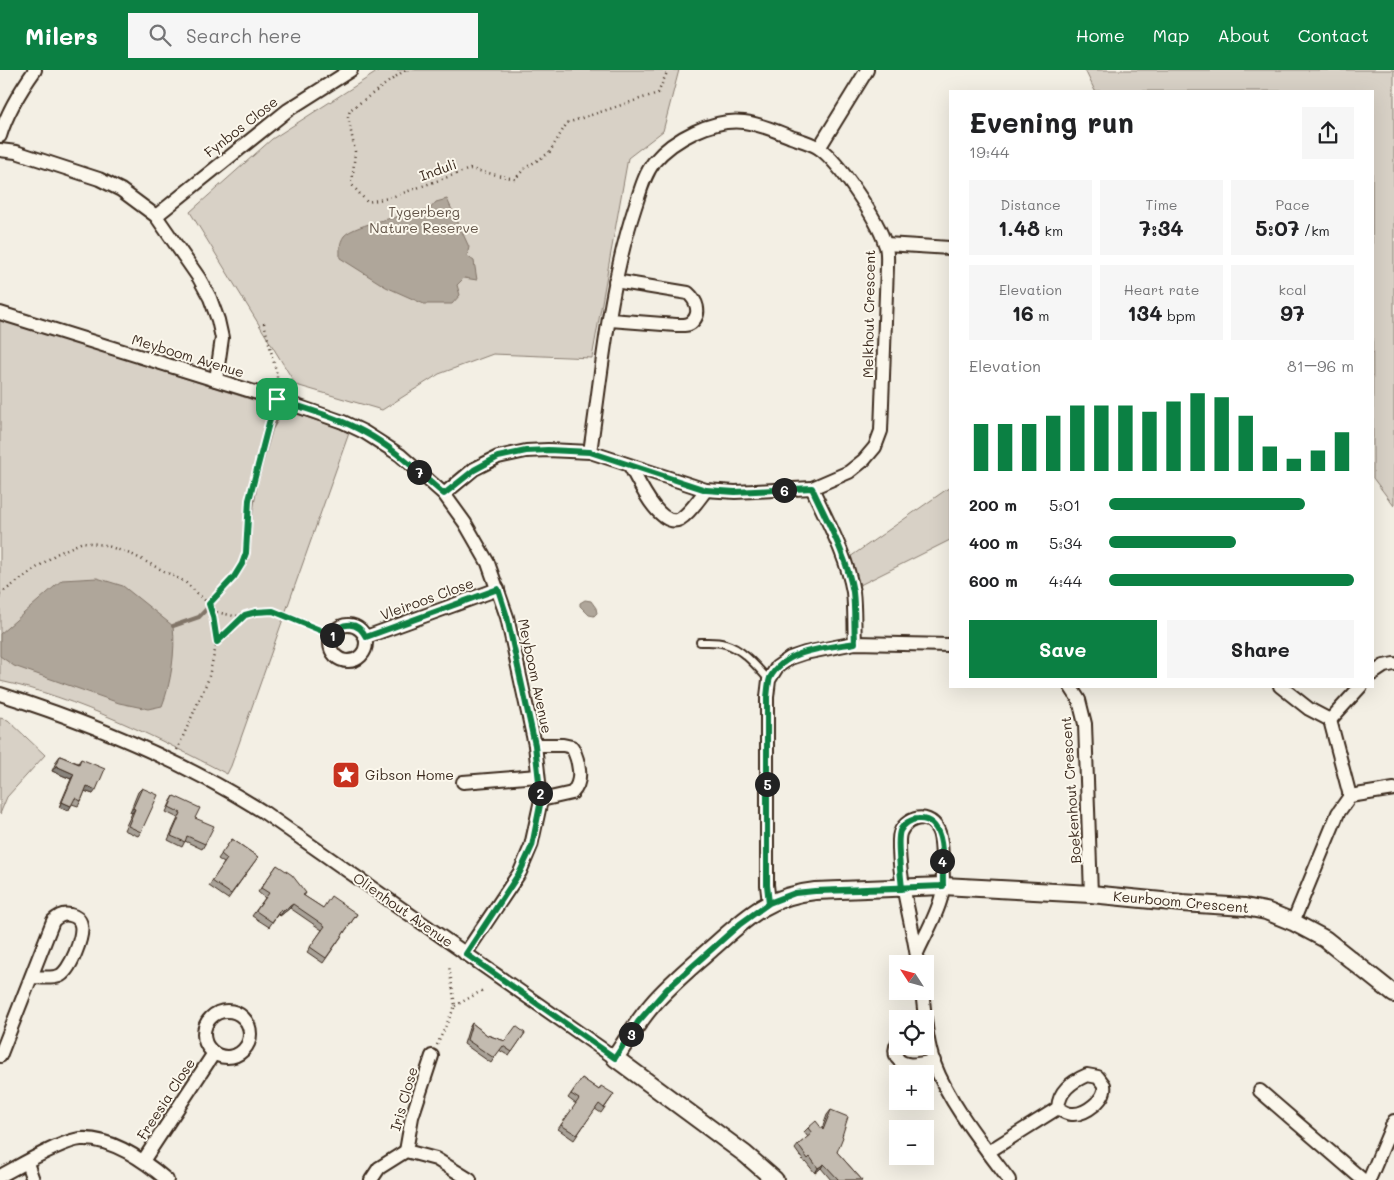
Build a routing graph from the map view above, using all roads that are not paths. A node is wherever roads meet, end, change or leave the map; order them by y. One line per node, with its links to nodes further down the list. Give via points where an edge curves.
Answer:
1 (35, 70): 4 (street, via 9,111)
2 (351, 70): 7 (street, Fynbos Close, via 288,110)
3 (867, 70): 5 (street)
4 (0, 136)
5 (819, 148): 8 (street, Melkhout Crescent, via 852,185 872,214); 10 (street, Melkhout Crescent, via 744,122 722,122 670,146 654,163 643,183)
6 (0, 150): 7 (street, via 72,168 99,179 121,190)
7 (156, 216): 13 (street, via 210,298 222,338)
8 (886, 244): 9 (street); 16 (street, Melkhout Crescent, via 888,266 881,431 875,447 864,460 849,472)
9 (949, 248)
10 (615, 281): 12 (street, Melkhout Crescent); 12 (street, via 688,293 697,306 697,314 692,322 676,326)
11 (0, 313): 13 (street, Meyboom Avenue)
12 (610, 320): 14 (street, Melkhout Crescent)
13 (216, 380): 18 (street, Meyboom Avenue, via 364,432 400,455)
14 (590, 452): 15 (street, Melkhout Crescent); 18 (street, Melkhout Crescent, via 526,451 498,457 474,470)
15 (630, 466): 17 (street, Melkhout Crescent); 17 (street, via 654,507 665,519 673,521 680,518)
16 (812, 488): 17 (street, Melkhout Crescent, via 735,492); 22 (street, via 849,576)
17 (706, 490)
18 (444, 494): 19 (street, Meyboom Avenue, via 476,540)
19 (498, 589): 20 (street, Vleiroos Close); 32 (street, Meyboom Avenue)
20 (366, 637): 20 (street, via 358,627 346,624 335,630 330,647 341,660 359,658 367,643)
21 (700, 642): 26 (lane, via 732,647)
22 (855, 643): 23 (street); 26 (street, via 790,658 777,667)
23 (949, 645)
24 (1394, 664): 25 (street)
25 (1374, 673)
26 (769, 680): 41 (street)
27 (1071, 688): 40 (street, Boekenhout Crescent, via 1079,700 1085,724)
28 (1283, 688): 31 (street, via 1309,709)
29 (1359, 688): 31 (street)
30 (0, 694): 43 (street, Olienhout Avenue, via 90,725 213,781 262,811)
31 (1330, 720): 36 (street)
32 (535, 745): 33 (street, Meyboom Avenue); 37 (street, via 563,744 572,747 579,774 579,783 572,793)
33 (538, 776): 34 (street); 37 (street, Meyboom Avenue)
34 (463, 782)
35 (1394, 789): 36 (street)
36 (1350, 796): 42 (street, via 1338,813)
37 (541, 800): 43 (street, Meyboom Avenue, via 532,846 520,872)
38 (943, 886): 39 (street, Keurboom Crescent); 39 (street, via 938,831 929,820 920,818 905,824 900,831); 40 (street, Keurboom Crescent); 45 (street, via 942,898)
39 (902, 889): 41 (street, Keurboom Crescent, via 795,893); 44 (street)
40 (1091, 894): 42 (street, Keurboom Crescent, via 1246,907)
41 (769, 903): 53 (street, Keurboom Crescent, via 740,924 667,989 638,1022)
42 (1292, 922): 47 (street, Keurboom Crescent, via 1325,939)
43 (466, 954): 53 (street, Olienhout Avenue)
44 (916, 955)
45 (918, 955)
46 (31, 977): 46 (street, via 53,921 66,914 79,919 82,926 67,970 55,978); 51 (street)
47 (1394, 994)
48 (214, 1053): 60 (street, Freesia Close)
49 (896, 1055): 54 (street, via 903,1063 909,1064)
50 (932, 1055): 54 (street)
51 (0, 1056)
52 (432, 1056): 58 (street, Iris Close, via 412,1117)
53 (615, 1058): 67 (street, Olienhout Avenue)
54 (934, 1061): 59 (street, via 950,1096)
55 (1260, 1091): 69 (street)
56 (1058, 1108): 59 (street)
57 (1394, 1121): 70 (street)
58 (406, 1151): 65 (street, via 379,1168); 66 (street, via 436,1159)
59 (988, 1152): 68 (street)
60 (143, 1161): 61 (street, via 106,1142 80,1139); 64 (street)
61 (27, 1163): 62 (street); 63 (street)
62 (1, 1173)
63 (33, 1180)
64 (168, 1180)
65 (370, 1180)
66 (470, 1180)
67 (775, 1180)
68 (1008, 1180)
69 (1364, 1180)
70 (1368, 1180)

